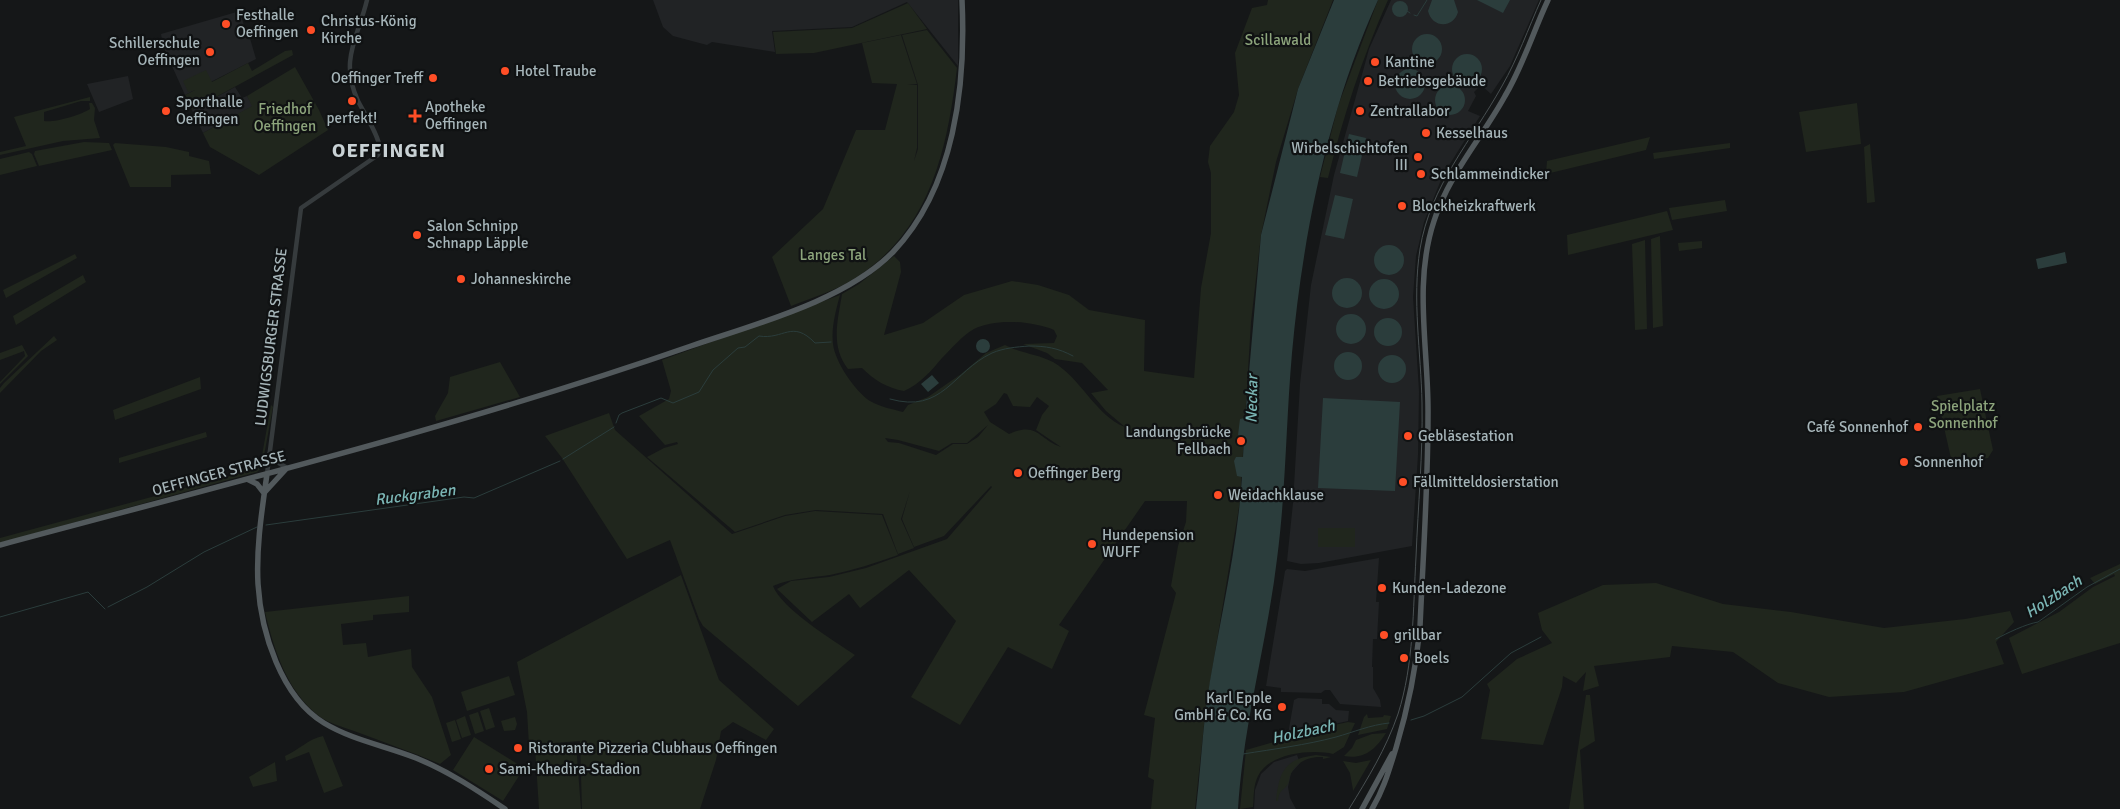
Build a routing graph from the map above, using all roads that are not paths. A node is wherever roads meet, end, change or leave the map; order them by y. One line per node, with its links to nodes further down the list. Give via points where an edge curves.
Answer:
1 (366, 0): 4 (street, LUDWIGSBURGER STRASSE, via 350,52 351,76 380,146 378,155 304,205 300,212)
2 (962, 0): 5 (main road, OEFFINGER STRASSE, via 959,87 950,140 937,183 903,241 857,280 827,296 650,360 461,419)
3 (1548, 0): 10 (main road, via 1505,97 1452,180 1434,220 1428,246 1423,288 1428,459 1420,627 1410,699)
4 (269, 454): 5 (street); 6 (street, LUDWIGSBURGER STRASSE)
5 (287, 468): 6 (main road, OEFFINGER STRASSE); 8 (main road)
6 (267, 474): 7 (main road, OEFFINGER STRASSE); 8 (main road)
7 (246, 479): 8 (main road, via 257,484); 9 (main road, OEFFINGER STRASSE)
8 (264, 493): 11 (main road, via 258,584 273,652 295,696 330,726 433,765)
9 (0, 544)
10 (1395, 750): 12 (main road); 13 (main road, via 1385,784)
11 (505, 809)
12 (1362, 809)
13 (1372, 809)

